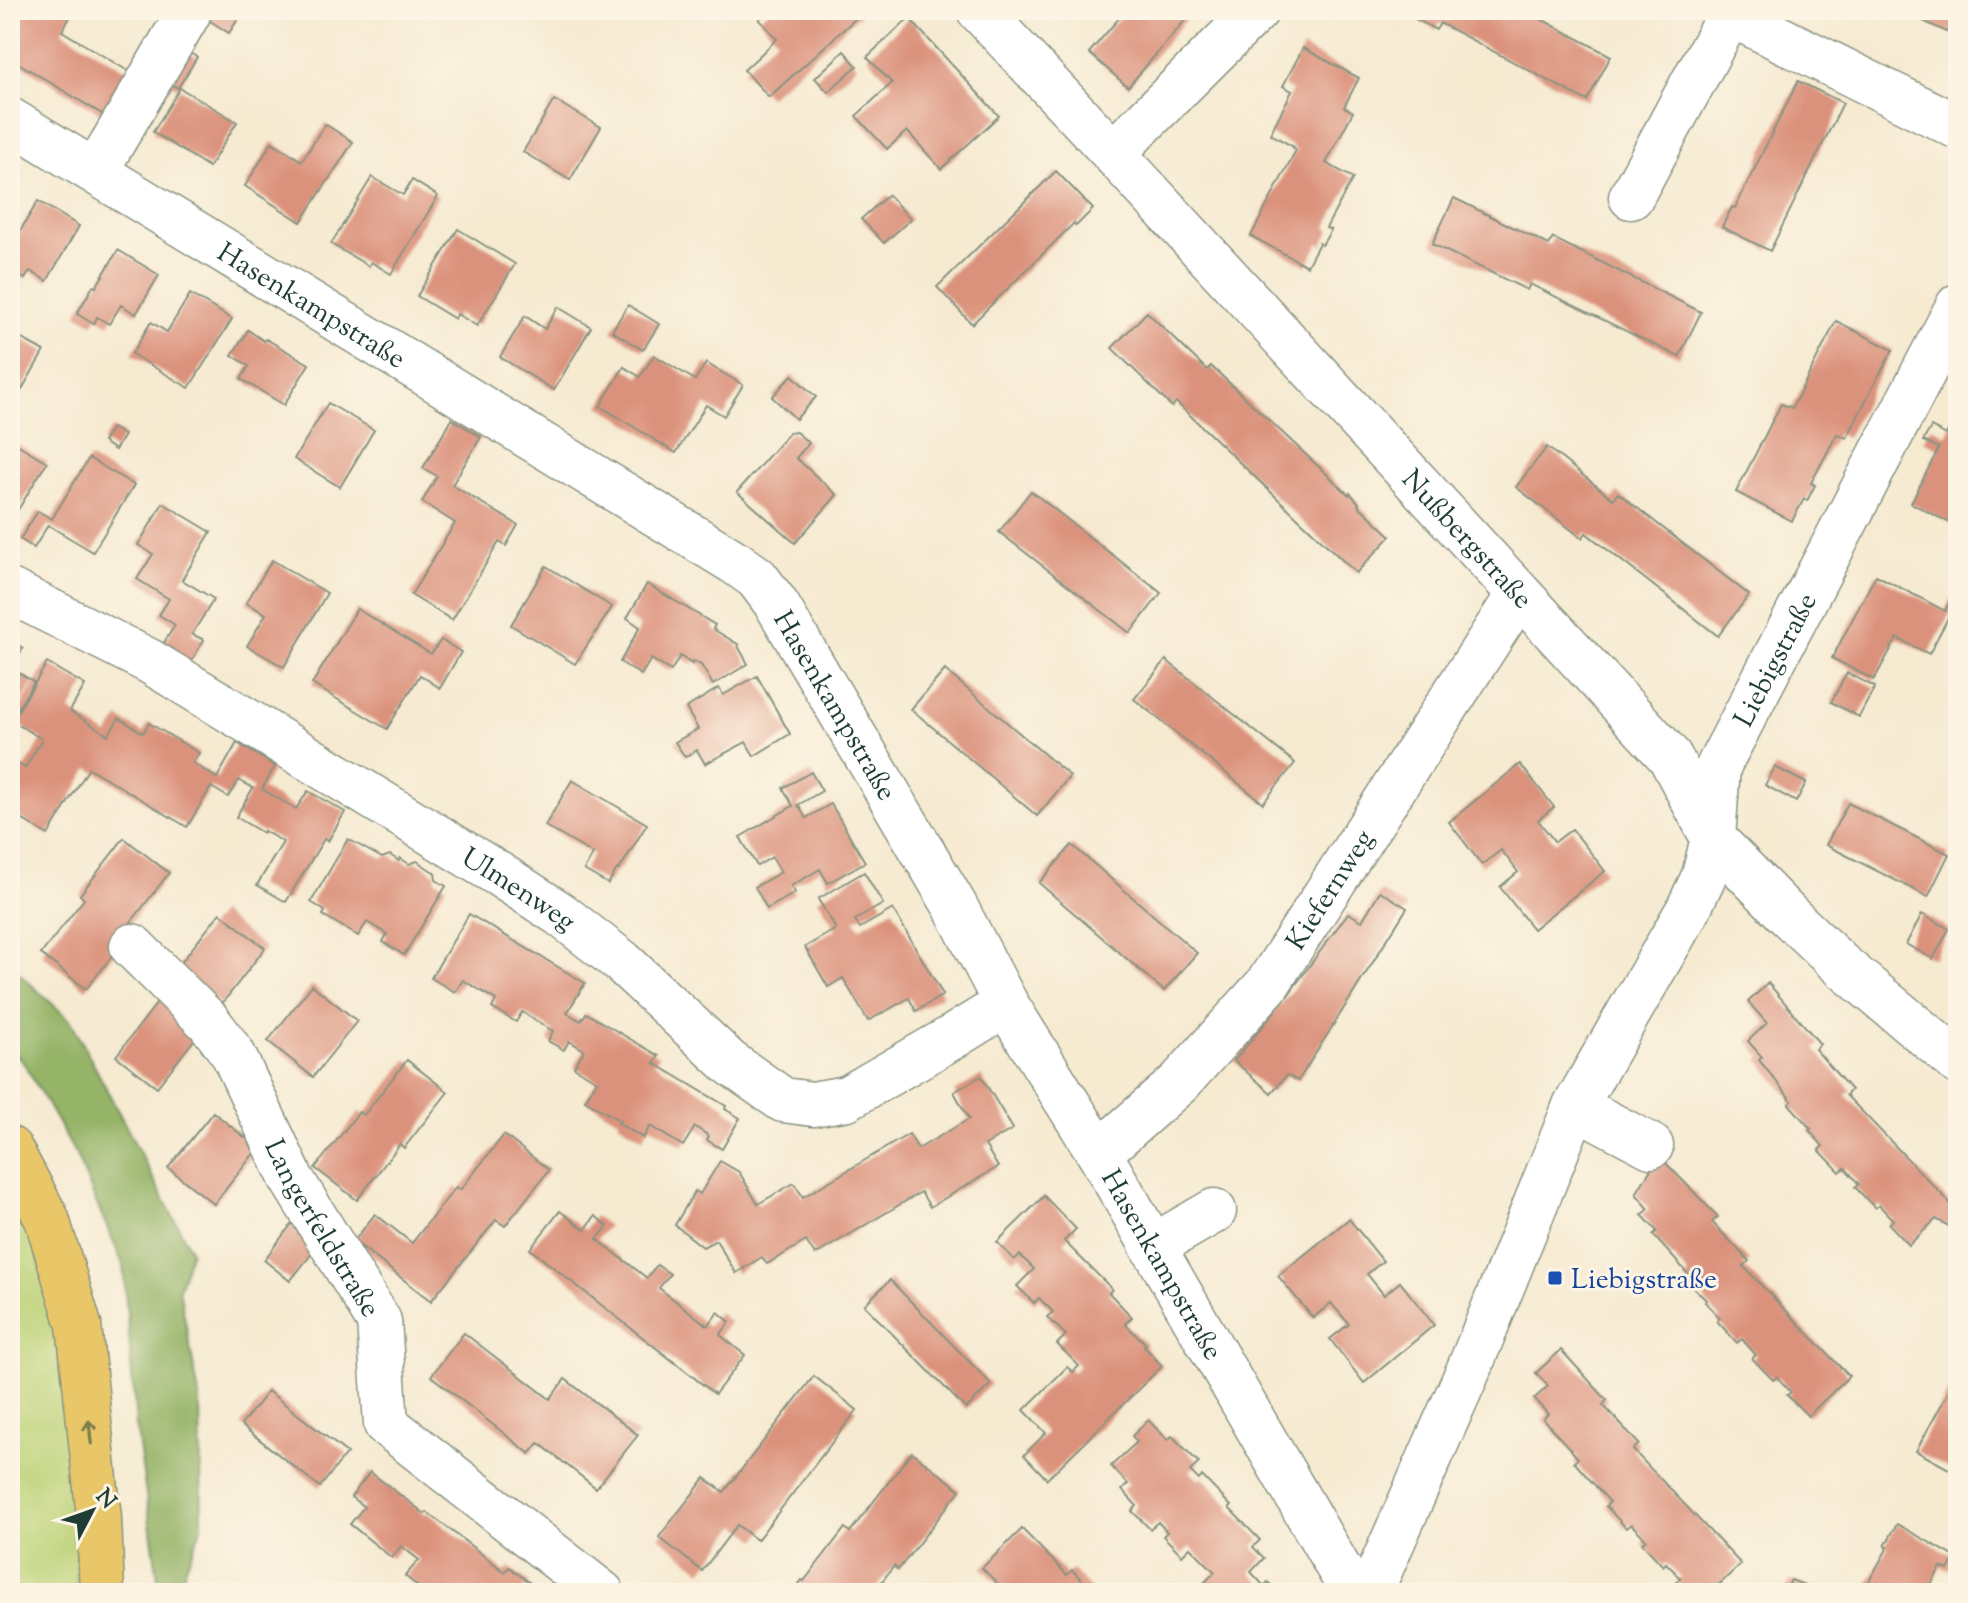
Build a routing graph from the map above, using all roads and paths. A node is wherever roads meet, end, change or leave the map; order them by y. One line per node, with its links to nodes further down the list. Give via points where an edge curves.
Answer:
1 (181, 10): 7 (street, via 188,14)
2 (979, 10): 6 (street, Nußbergstraße)
3 (1257, 10): 6 (street)
4 (10, 120): 7 (street, Hasenkampstraße)
5 (1958, 127): 8 (street, via 1730,14)
6 (1113, 153): 11 (street, Nußbergstraße)
7 (96, 171): 14 (street, Hasenkampstraße, via 757,578 955,906)
8 (1631, 197)
9 (1958, 306): 12 (street, Liebigstraße, via 1718,767)
10 (10, 591): 14 (street, Ulmenweg, via 149,661 560,914 622,962 729,1062 783,1100 813,1104 847,1098)
11 (1519, 594): 12 (street, Nußbergstraße, via 1670,757); 19 (street, Kiefernweg, via 1267,985 1179,1083)
12 (1713, 838): 15 (street, Nußbergstraße, via 1841,965); 16 (street, Liebigstraße, via 1688,910)
13 (132, 946): 23 (street, Langerfeldstraße, via 209,1022 233,1054 291,1178 379,1321 386,1424)
14 (1006, 1004): 19 (street, Hasenkampstraße)
15 (1958, 1062)
16 (1575, 1106): 17 (street); 25 (street, Liebigstraße, via 1469,1369)
17 (1651, 1146)
18 (10, 1149): 22 (highway, one-way to 18, via 79,1325 47,1219)
19 (1099, 1153): 21 (street, Hasenkampstraße)
20 (1214, 1211): 21 (street)
21 (1152, 1247): 24 (street, Hasenkampstraße)
22 (102, 1593)
23 (602, 1593)
24 (1353, 1593)
25 (1370, 1593)

